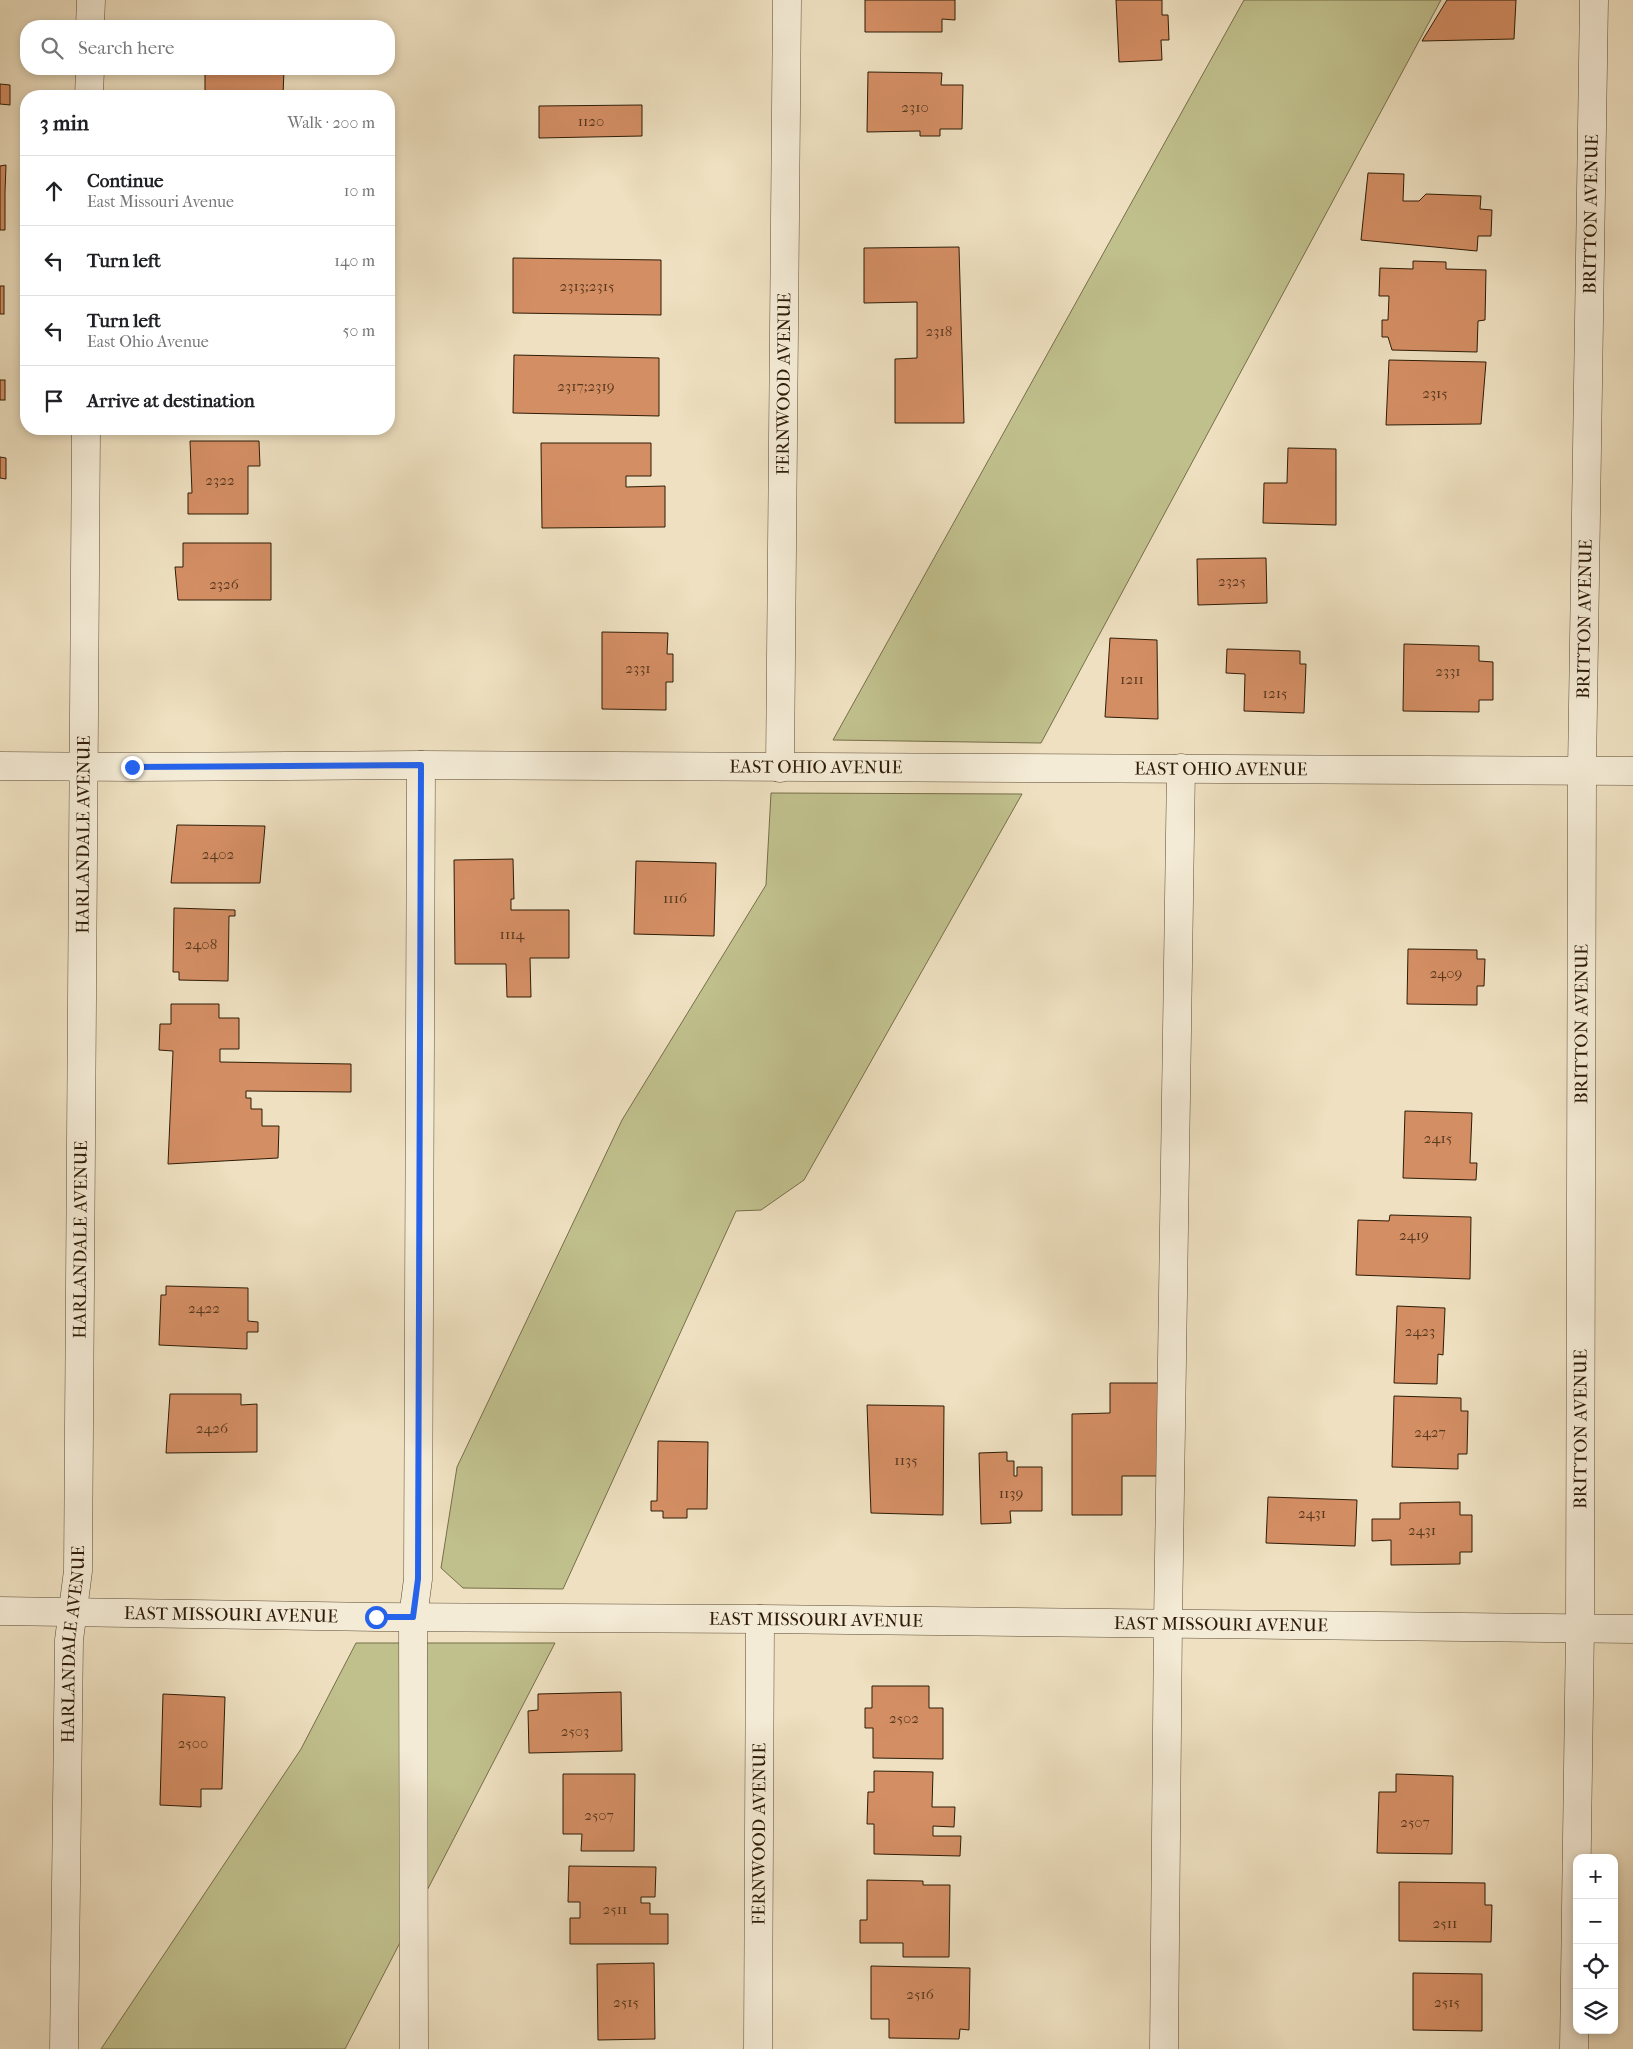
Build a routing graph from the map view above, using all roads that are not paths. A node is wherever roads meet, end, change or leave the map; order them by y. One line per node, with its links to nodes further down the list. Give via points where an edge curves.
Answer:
1 (91, 0): 4 (street)
2 (786, 0): 11 (street, FERNWOOD AVENUE)
3 (1594, 0): 13 (street, BRITTON AVENUE)
4 (90, 20)
5 (90, 75): 6 (street)
6 (89, 90)
7 (86, 435): 10 (street, HARLANDALE AVENUE)
8 (421, 765): 10 (street, EAST OHIO AVENUE); 11 (street, EAST OHIO AVENUE); 17 (street, via 418,1579)
9 (0, 766): 10 (street, EAST OHIO AVENUE)
10 (83, 766): 16 (street, HARLANDALE AVENUE, via 78,1571)
11 (780, 768): 12 (street, EAST OHIO AVENUE)
12 (1181, 768): 13 (street, EAST OHIO AVENUE); 19 (street)
13 (1582, 770): 14 (street, EAST OHIO AVENUE); 20 (street, BRITTON AVENUE)
14 (1633, 771)
15 (0, 1611): 16 (street, EAST MISSOURI AVENUE)
16 (72, 1612): 17 (street, EAST MISSOURI AVENUE); 22 (street, HARLANDALE AVENUE)
17 (413, 1617): 18 (street, EAST MISSOURI AVENUE); 23 (street)
18 (760, 1619): 19 (street, EAST MISSOURI AVENUE); 24 (street, FERNWOOD AVENUE)
19 (1168, 1623): 20 (street, EAST MISSOURI AVENUE); 25 (street)
20 (1580, 1628): 21 (street, EAST MISSOURI AVENUE); 26 (street, BRITTON AVENUE)
21 (1633, 1629)
22 (64, 2049)
23 (414, 2049)
24 (758, 2049)
25 (1164, 2049)
26 (1574, 2049)

